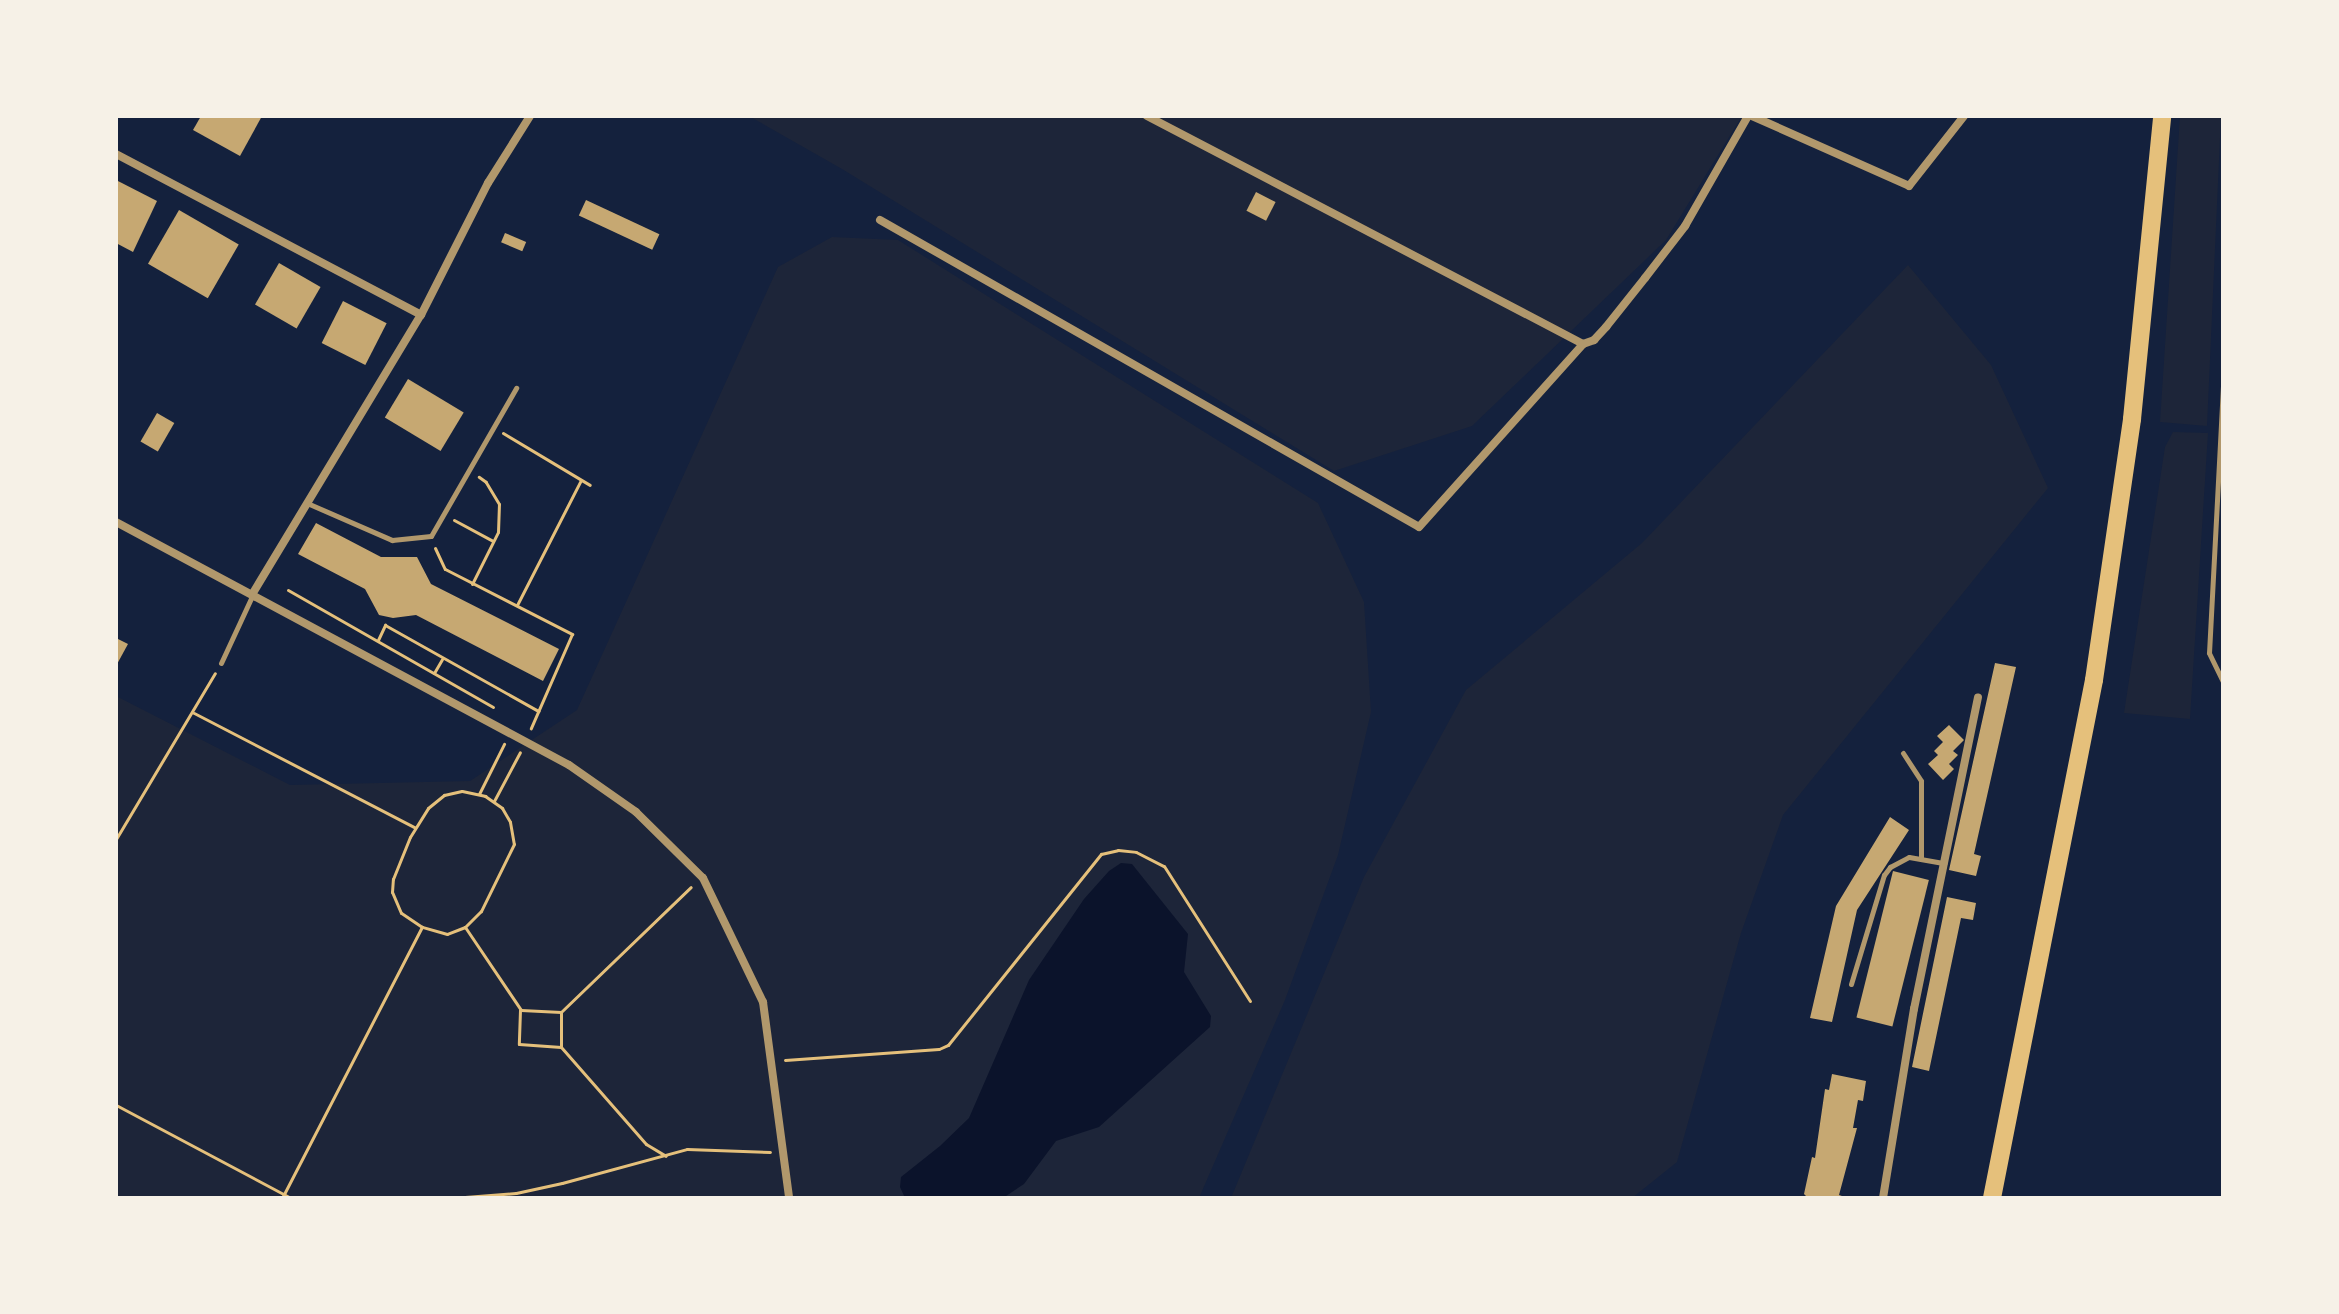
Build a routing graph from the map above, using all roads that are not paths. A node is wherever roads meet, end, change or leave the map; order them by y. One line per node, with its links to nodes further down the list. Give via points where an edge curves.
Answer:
1 (530, 116): 8 (street, via 488,183)
2 (1147, 116): 9 (street)
3 (1750, 116): 4 (street, via 1909,186); 9 (street, via 1685,226 1606,327)
4 (1964, 116)
5 (2162, 116): 24 (main road, via 2132,419 2094,680)
6 (116, 154): 8 (street)
7 (880, 220): 9 (street, via 1419,527)
8 (421, 315): 12 (street)
9 (1583, 344)
10 (2223, 386): 16 (lane, via 2209,653)
11 (516, 388): 12 (lane, via 431,536 392,540)
12 (307, 503): 14 (street)
13 (116, 522): 14 (street)
14 (253, 593): 15 (lane); 22 (street, via 569,765 636,812 703,878 763,1002)
15 (221, 663)
16 (2223, 682)
17 (1978, 697): 20 (street)
18 (1903, 753): 19 (lane, via 1921,781)
19 (1921, 857): 20 (lane); 21 (lane, via 1898,860 1884,875)
20 (1944, 863): 23 (street)
21 (1851, 984)
22 (789, 1198)
23 (1883, 1198)
24 (1992, 1198)
25 (2175, 1198): 26 (lane)
26 (2188, 1198)

